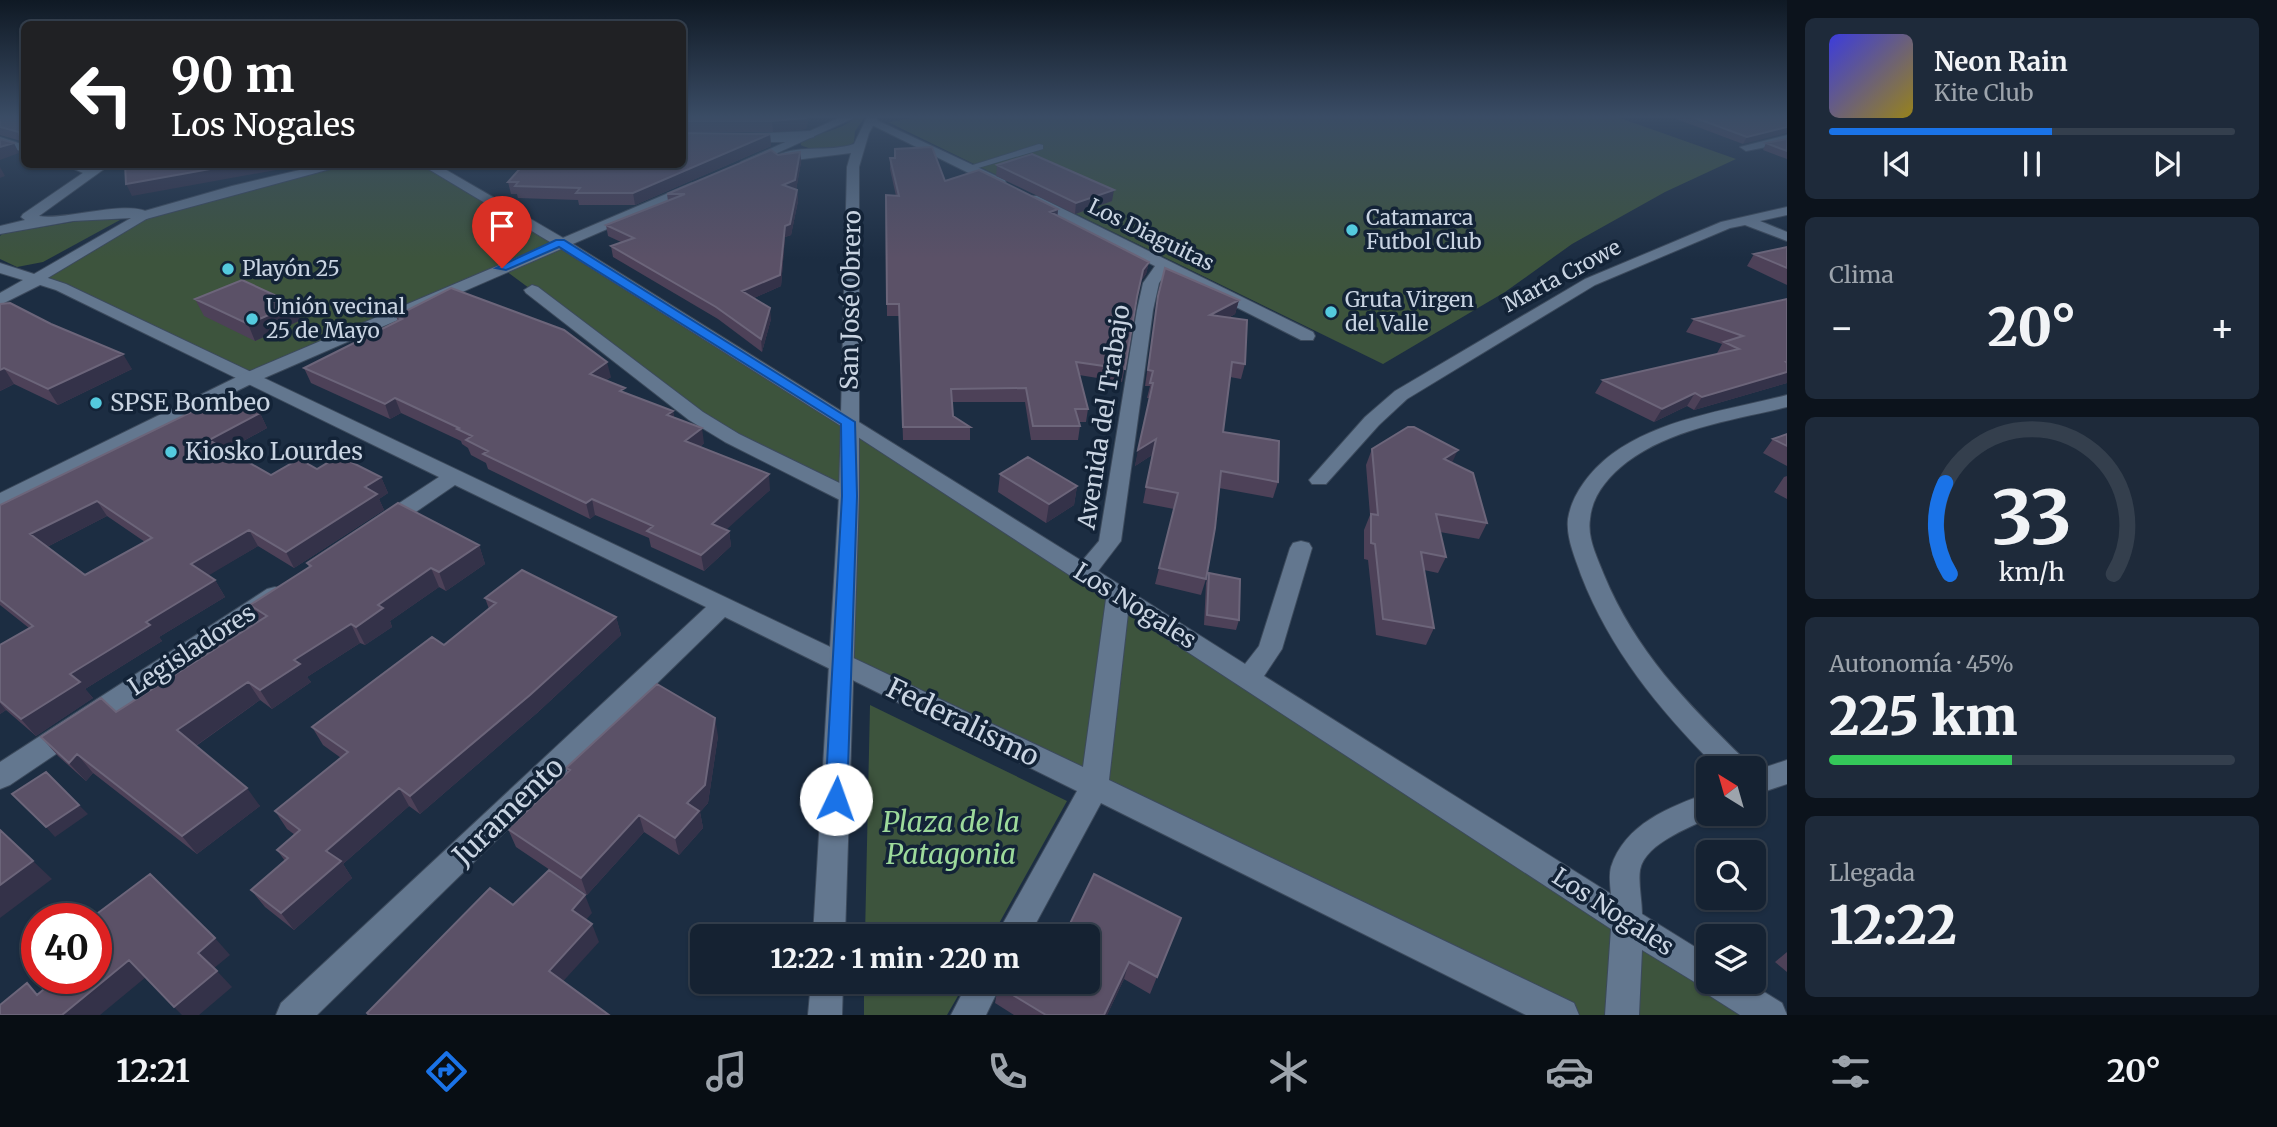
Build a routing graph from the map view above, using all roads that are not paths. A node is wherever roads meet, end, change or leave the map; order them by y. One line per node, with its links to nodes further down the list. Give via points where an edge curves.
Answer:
1 (748, 164): 2 (street, via 736,170)
2 (755, 164)
3 (851, 164): 6 (street)
4 (960, 164): 11 (street, Los Diaguitas)
5 (980, 164): 11 (lane)
6 (853, 167): 29 (street, San José Obrero)
7 (79, 168): 15 (street)
8 (80, 168): 16 (street, via 28,217)
9 (327, 168): 14 (street)
10 (433, 168): 20 (street, Los Nogales)
11 (968, 168): 21 (street, Los Diaguitas)
12 (709, 180): 20 (street)
13 (1787, 211): 17 (street, Marta Crowe)
14 (146, 215): 16 (street, via 113,211); 23 (street)
15 (0, 219)
16 (52, 219): 18 (street)
17 (1745, 220): 19 (street); 31 (street, Marta Crowe, via 1590,282 1417,384 1371,421)
18 (0, 230)
19 (1787, 237)
20 (560, 242): 27 (street); 29 (street, Los Nogales)
21 (1164, 265): 26 (street, Los Diaguitas); 36 (street, Avenida del Trabajo, via 1154,275 1145,310 1110,541)
22 (0, 268): 23 (street, Federalismo)
23 (39, 280): 25 (street); 27 (street, Federalismo)
24 (532, 290): 32 (street, via 696,416)
25 (0, 300)
26 (1307, 336)
27 (249, 378): 30 (street, Federalismo); 33 (street)
28 (1787, 401): 42 (street, via 1656,436 1627,452 1583,499 1578,530 1605,609 1635,662)
29 (848, 422): 32 (street, San José Obrero); 36 (street, Los Nogales)
30 (455, 477): 34 (street); 39 (street, Federalismo)
31 (1319, 480)
32 (849, 496): 40 (street, San José Obrero)
33 (0, 501)
34 (361, 538)
35 (1301, 548): 41 (street, via 1270,649)
36 (1083, 573): 38 (street, Los Nogales)
37 (291, 584): 44 (street, Legisladores)
38 (1118, 596): 41 (street, Los Nogales); 46 (street)
39 (722, 606): 40 (street, Federalismo); 55 (street, Juramento)
40 (843, 663): 46 (street, Federalismo); 49 (street, San José Obrero)
41 (1249, 678): 48 (street, Los Nogales)
42 (1723, 756)
43 (1787, 772): 45 (street)
44 (0, 777)
45 (1766, 779)
46 (1094, 788): 50 (street); 58 (street, Federalismo)
47 (1696, 811): 48 (street, via 1655,830 1636,849 1625,869)
48 (1628, 921): 51 (street, Los Nogales); 59 (street)
49 (830, 924)
50 (1019, 924)
51 (1696, 966)
52 (826, 994): 56 (street)
53 (979, 994): 57 (street)
54 (1738, 994): 60 (street)
55 (293, 1015)
56 (825, 1015)
57 (968, 1015)
58 (1562, 1015)
59 (1622, 1015)
60 (1770, 1015)

